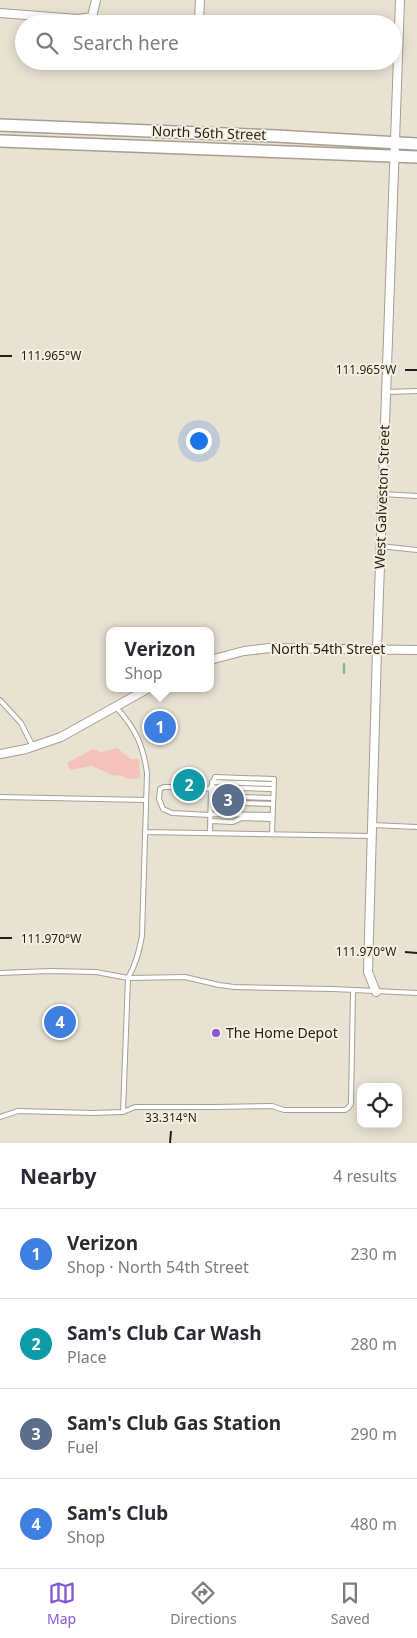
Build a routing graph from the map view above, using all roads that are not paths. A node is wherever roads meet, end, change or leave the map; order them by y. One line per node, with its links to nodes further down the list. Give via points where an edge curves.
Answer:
1 (96, 0): 6 (street)
2 (200, 0): 7 (street)
3 (400, 0): 8 (street, West Galveston Street)
4 (0, 13): 5 (street)
5 (26, 15)
6 (92, 15)
7 (200, 15)
8 (399, 15)
9 (397, 70): 12 (street, West Galveston Street)
10 (0, 125): 12 (main road, North 56th Street)
11 (0, 141): 14 (main road, North 56th Street)
12 (394, 143): 13 (main road, North 56th Street); 14 (street, West Galveston Street)
13 (417, 144)
14 (394, 156): 15 (main road, North 56th Street); 17 (street, West Galveston Street)
15 (417, 157)
16 (417, 391): 17 (lane)
17 (386, 392): 18 (street, West Galveston Street)
18 (382, 494): 19 (lane); 20 (street, West Galveston Street)
19 (417, 496)
20 (380, 546): 21 (lane); 22 (street, West Galveston Street)
21 (417, 550)
22 (376, 649): 23 (street, North 54th Street); 24 (street, North 54th Street, via 270,648); 43 (street, West Galveston Street)
23 (417, 650)
24 (214, 659)
25 (142, 692): 27 (street)
26 (0, 700): 28 (lane, via 21,722)
27 (116, 707): 28 (street, via 61,737); 37 (lane, via 138,738 147,773)
28 (33, 747): 29 (street)
29 (0, 754)
30 (212, 786): 31 (lane); 31 (lane, via 215,777 274,779); 33 (lane); 34 (lane)
31 (273, 786): 36 (lane)
32 (179, 788): 40 (lane, via 164,787 160,790 163,809 172,813)
33 (199, 788)
34 (211, 796): 36 (lane); 38 (lane)
35 (0, 797): 37 (lane)
36 (273, 798): 39 (lane)
37 (146, 800): 45 (lane)
38 (211, 802): 39 (lane); 40 (lane)
39 (273, 804): 41 (lane)
40 (210, 814): 41 (lane); 42 (lane)
41 (272, 817): 42 (lane); 47 (lane)
42 (210, 821): 46 (lane)
43 (372, 825): 44 (lane); 48 (street, West Galveston Street)
44 (417, 826)
45 (145, 832): 46 (lane); 50 (lane, via 142,936 135,967)
46 (210, 833): 47 (lane)
47 (272, 834): 48 (lane)
48 (372, 836): 52 (street, West Galveston Street, via 368,972)
49 (0, 973): 50 (lane, via 96,972)
50 (128, 978): 51 (lane, via 185,977 219,985); 54 (lane)
51 (353, 991): 52 (lane); 54 (lane, via 351,1104 345,1110 284,1110 272,1106 135,1107)
52 (376, 992): 53 (lane)
53 (417, 993)
54 (123, 1112): 55 (lane, via 18,1111)
55 (0, 1117)

